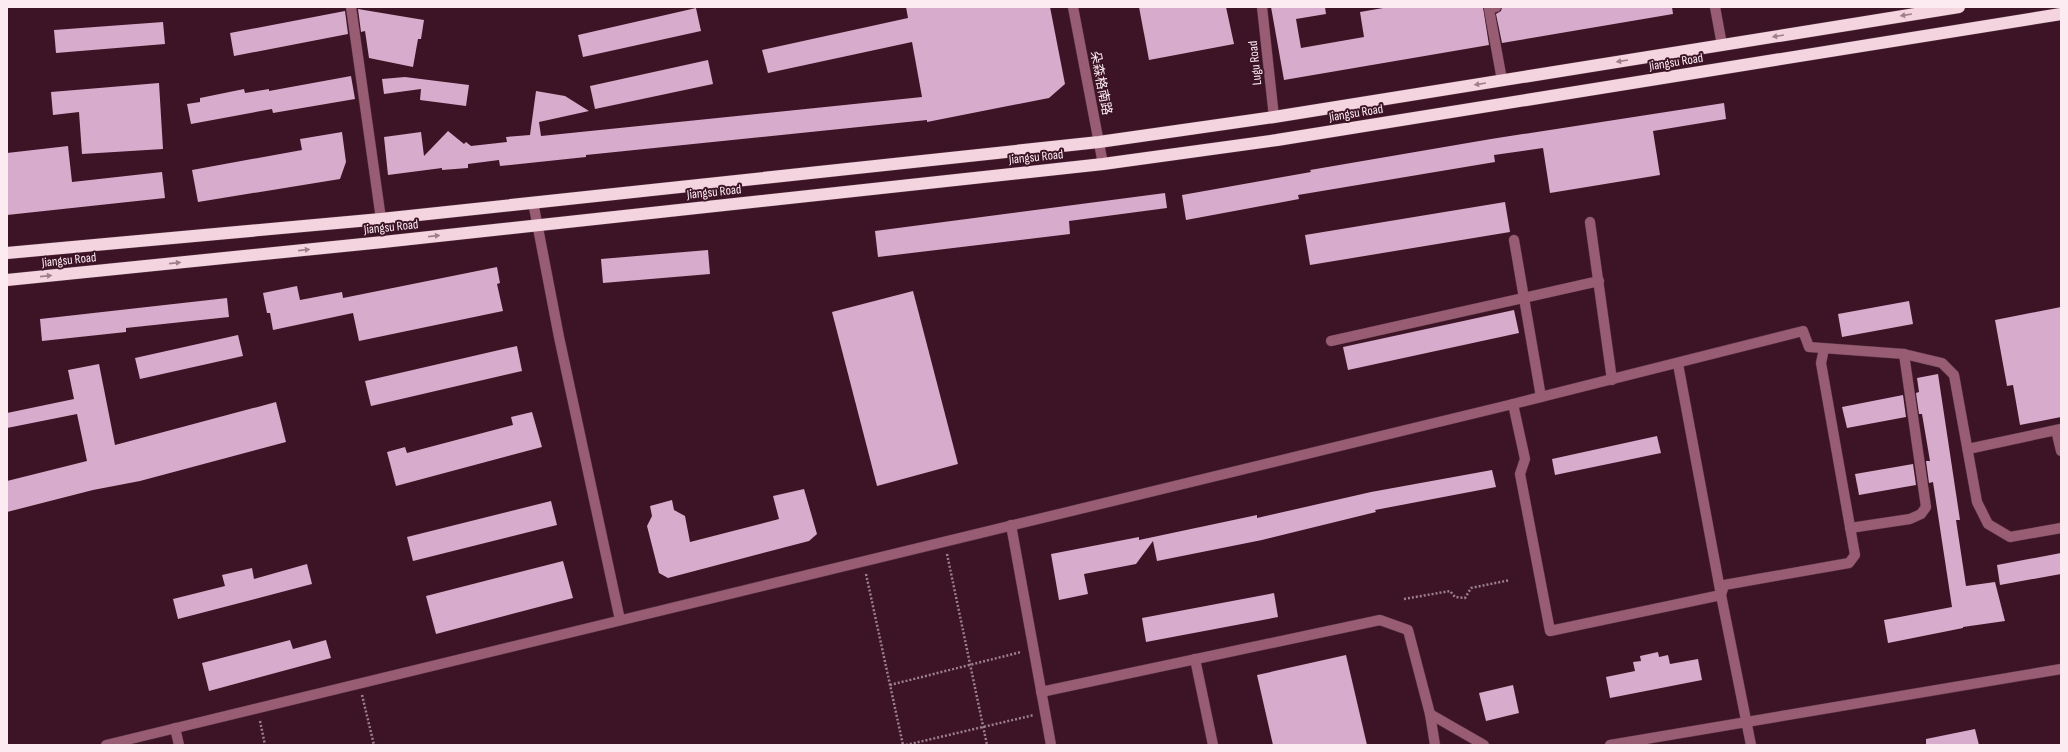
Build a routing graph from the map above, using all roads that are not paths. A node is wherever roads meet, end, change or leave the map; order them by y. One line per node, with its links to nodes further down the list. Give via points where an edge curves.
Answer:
1 (351, 7): 15 (street)
2 (1073, 7): 12 (street, 朵森格南路)
3 (1262, 7): 11 (street, Lugu Road)
4 (1496, 7): 10 (street, via 1489,9)
5 (1715, 7): 9 (street)
6 (1959, 7): 7 (highway, Jiangsu Road)
7 (1931, 9): 9 (highway, Jiangsu Road, one-way to 9)
8 (2061, 14): 13 (highway, Jiangsu Road, via 1277,140)
9 (1722, 45): 10 (highway, Jiangsu Road, one-way to 10)
10 (1502, 80): 11 (highway, Jiangsu Road, one-way to 11)
11 (1274, 117): 12 (highway, Jiangsu Road)
12 (1099, 142): 13 (street, 朵森格南路); 14 (highway, Jiangsu Road)
13 (1103, 164): 17 (highway, Jiangsu Road)
14 (533, 202): 15 (highway, Jiangsu Road); 17 (street)
15 (381, 219): 19 (highway, Jiangsu Road)
16 (1590, 222): 21 (street)
17 (538, 225): 20 (highway, Jiangsu Road, one-way to 17); 37 (street, via 559,337)
18 (1514, 240): 22 (street)
19 (7, 253)
20 (7, 280)
21 (1598, 281): 22 (street); 27 (street)
22 (1523, 298): 23 (street); 28 (street)
23 (1331, 341)
24 (1824, 349): 25 (street); 26 (street, via 1809,346 1803,331); 34 (street, via 1821,363)
25 (1904, 354): 31 (street, via 1942,363 1954,375); 34 (street, via 1926,507 1921,514 1910,519)
26 (1678, 364): 27 (street); 36 (street)
27 (1612, 380): 28 (street)
28 (1541, 397): 29 (street)
29 (1514, 404): 33 (street); 36 (street, via 1525,459 1520,474 1550,631)
30 (2059, 430): 31 (street); 32 (street)
31 (1968, 449): 35 (street, via 1977,502 1988,524 2010,537)
32 (2061, 451)
33 (1011, 525): 37 (street); 40 (street)
34 (1850, 528): 36 (street, via 1855,555 1849,564 1724,585)
35 (2061, 528)
36 (1721, 595): 42 (street)
37 (620, 620): 43 (street)
38 (1195, 659): 40 (street); 41 (street, via 1380,620 1408,630); 47 (street)
39 (2061, 669): 42 (street)
40 (1041, 692): 46 (street)
41 (1430, 714): 48 (street); 49 (street)
42 (1746, 723): 50 (street); 51 (street)
43 (175, 728): 44 (street); 45 (street)
44 (106, 745)
45 (179, 745)
46 (1052, 745)
47 (1213, 745)
48 (1435, 745)
49 (1484, 745)
50 (1610, 745)
51 (1751, 745)

